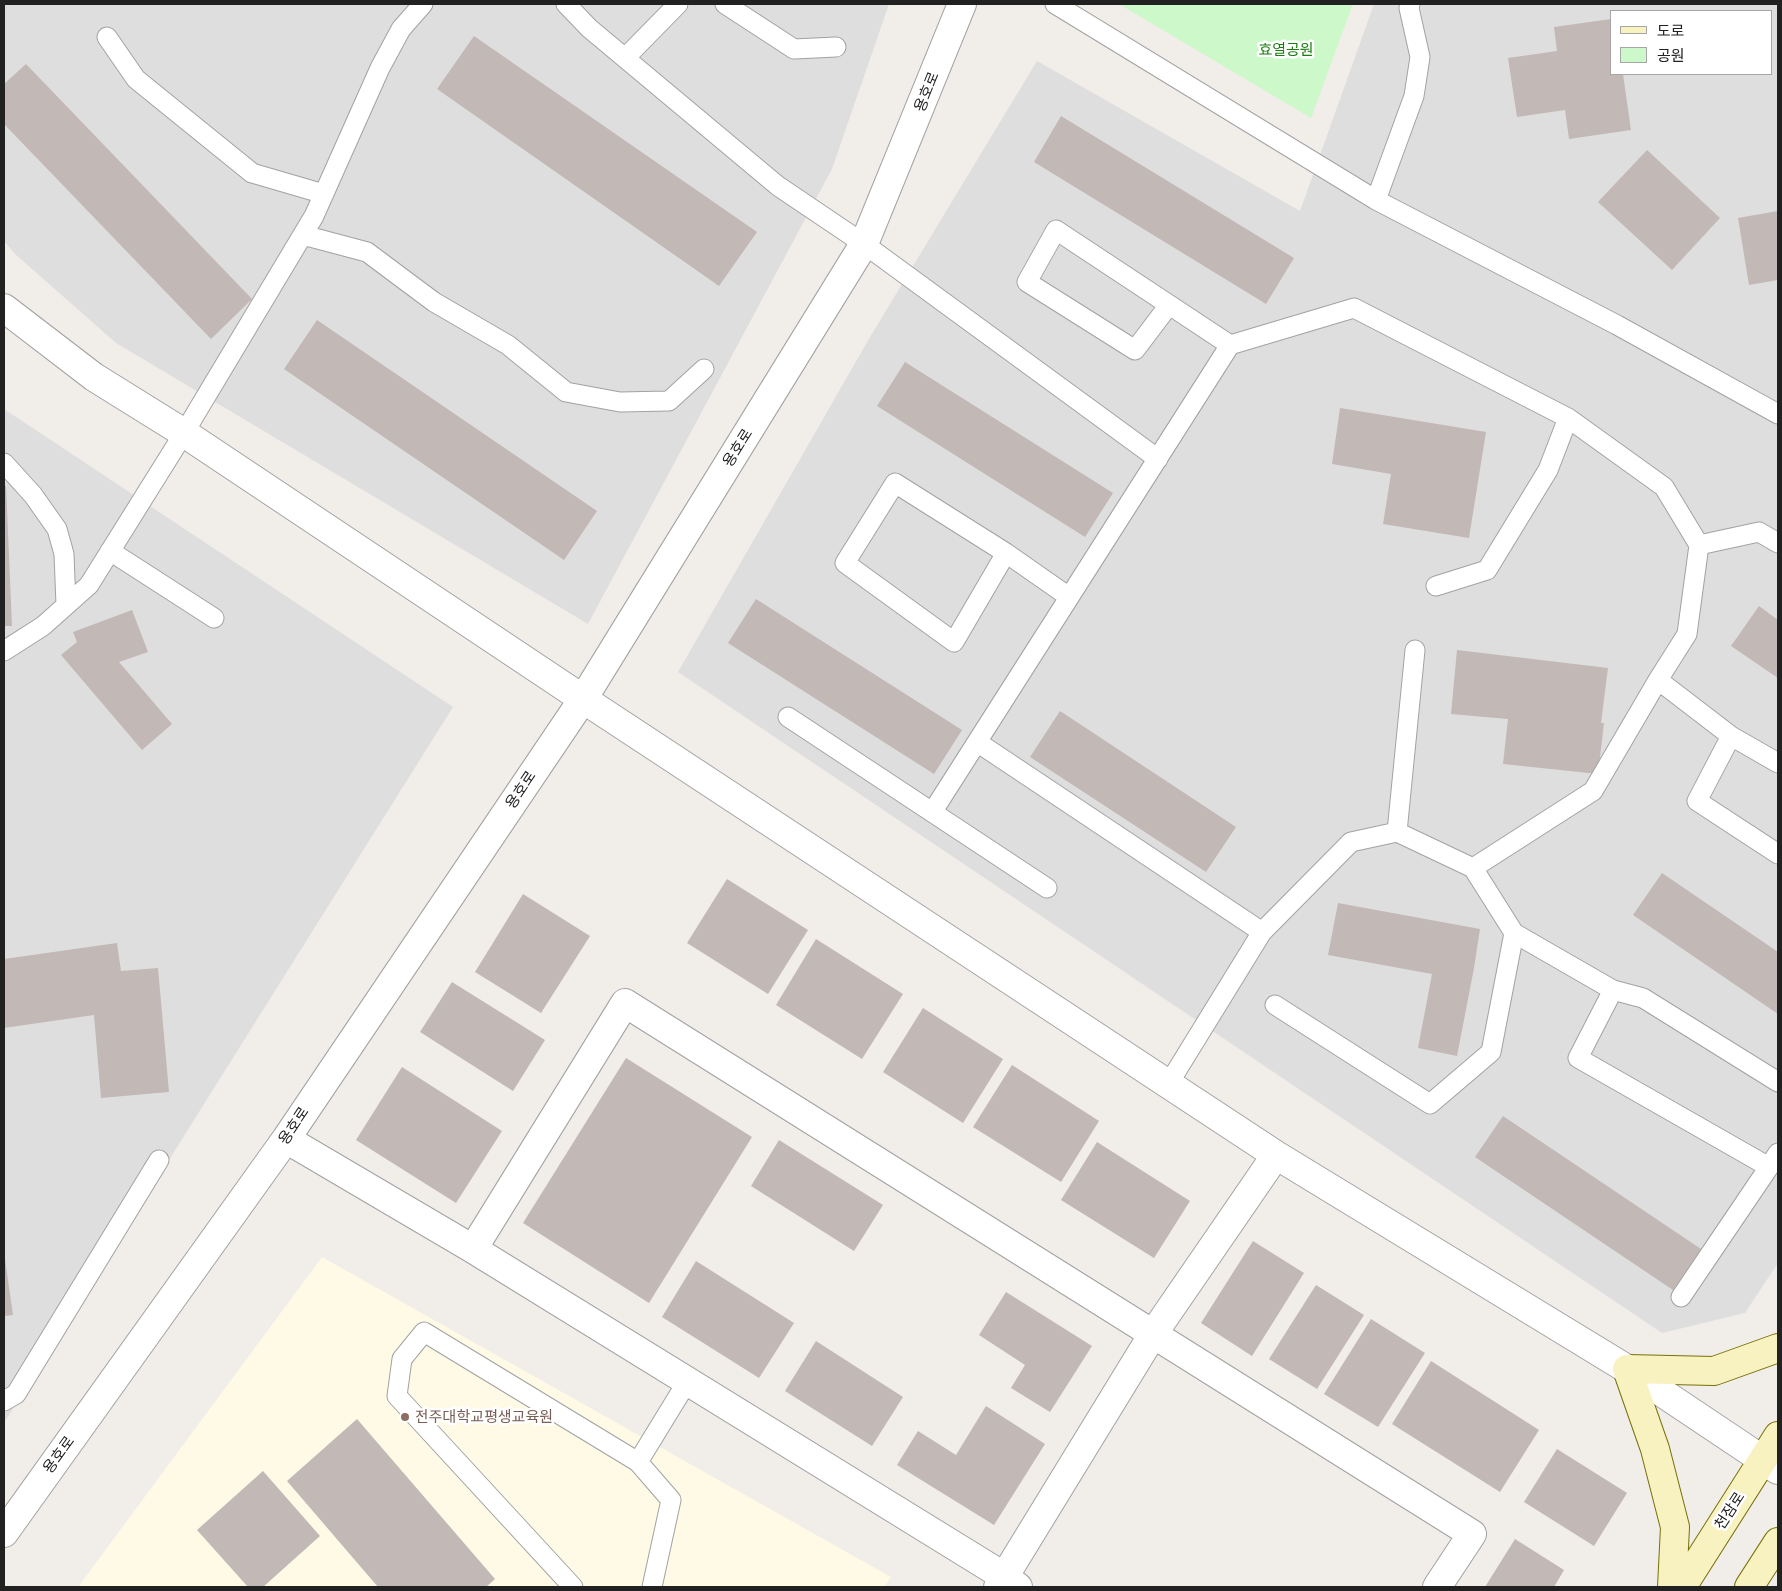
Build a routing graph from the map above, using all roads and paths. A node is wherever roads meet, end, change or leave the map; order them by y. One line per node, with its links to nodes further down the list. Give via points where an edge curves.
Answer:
1 (423, 4): 11 (lane, via 401,29 380,68)
2 (566, 4): 10 (lane)
3 (678, 4): 10 (lane)
4 (725, 4): 9 (lane, via 794,49)
5 (962, 4): 14 (street, 용호로)
6 (1055, 4): 12 (lane)
7 (1410, 4): 12 (lane, via 1420,57 1414,96)
8 (107, 37): 11 (lane, via 136,79 252,173)
9 (836, 47)
10 (625, 58): 14 (lane, via 778,186)
11 (324, 194): 13 (lane)
12 (1376, 200): 19 (lane, via 1617,325)
13 (303, 234): 18 (lane, via 367,252 434,302 508,345 566,392 620,402 669,401); 21 (lane)
14 (864, 244): 22 (lane); 35 (street, 용호로)
15 (1169, 305): 15 (lane, via 1056,230 1027,282 1135,350); 17 (lane)
16 (4, 308): 21 (street, via 94,377)
17 (1230, 345): 20 (lane, via 1354,308); 22 (lane)
18 (704, 369)
19 (1778, 414)
20 (1568, 418): 25 (lane, via 1664,487); 28 (lane, via 1548,470 1487,570)
21 (184, 433): 26 (lane); 35 (street)
22 (1158, 459): 29 (lane)
23 (4, 463): 30 (lane, via 33,495 57,529 64,554)
24 (1778, 543): 25 (lane, via 1759,532)
25 (1699, 545): 34 (lane, via 1687,634)
26 (110, 551): 30 (lane, via 89,585); 31 (lane)
27 (1006, 553): 27 (lane, via 895,483 845,563 954,642); 29 (lane)
28 (1436, 586)
29 (1070, 597): 38 (lane)
30 (66, 605): 33 (lane, via 43,626)
31 (214, 618)
32 (1415, 650): 41 (lane)
33 (4, 651)
34 (1658, 680): 37 (lane); 43 (lane, via 1593,792)
35 (583, 699): 50 (street); 51 (street, 용호로)
36 (788, 717): 40 (lane)
37 (1731, 736): 39 (lane); 42 (lane, via 1697,800)
38 (978, 742): 40 (lane); 45 (lane)
39 (1778, 763)
40 (933, 811): 44 (lane)
41 (1397, 832): 43 (lane); 45 (lane, via 1351,842)
42 (1778, 854)
43 (1473, 868): 46 (lane)
44 (1046, 888)
45 (1262, 932): 50 (lane)
46 (1514, 932): 47 (lane); 48 (lane, via 1491,1052 1430,1104)
47 (1613, 990): 49 (lane, via 1643,998); 54 (lane, via 1578,1058)
48 (1274, 1005)
49 (1778, 1082)
50 (1169, 1083): 52 (street)
51 (286, 1139): 55 (street); 65 (street, 용호로)
52 (1276, 1155): 57 (street); 59 (street)
53 (159, 1160): 61 (lane, via 16,1394)
54 (1774, 1160): 56 (lane)
55 (473, 1249): 57 (street, via 625,1003); 60 (street)
56 (1681, 1297)
57 (1153, 1334): 67 (street); 70 (street, via 1472,1534)
58 (1778, 1348): 59 (street, via 1714,1372)
59 (1627, 1369): 64 (street); 71 (street, via 1655,1449 1675,1527)
60 (687, 1382): 63 (lane); 67 (street)
61 (4, 1401)
62 (1778, 1436): 64 (street, 천잠로)
63 (638, 1462): 68 (lane, via 424,1332 402,1359 397,1396); 69 (lane, via 671,1500)
64 (1771, 1465): 72 (street, 천잠로)
65 (6, 1525)
66 (1778, 1542): 73 (street)
67 (1007, 1584)
68 (573, 1587)
69 (652, 1587)
70 (1437, 1587)
71 (1672, 1587)
72 (1682, 1587)
73 (1749, 1587)

